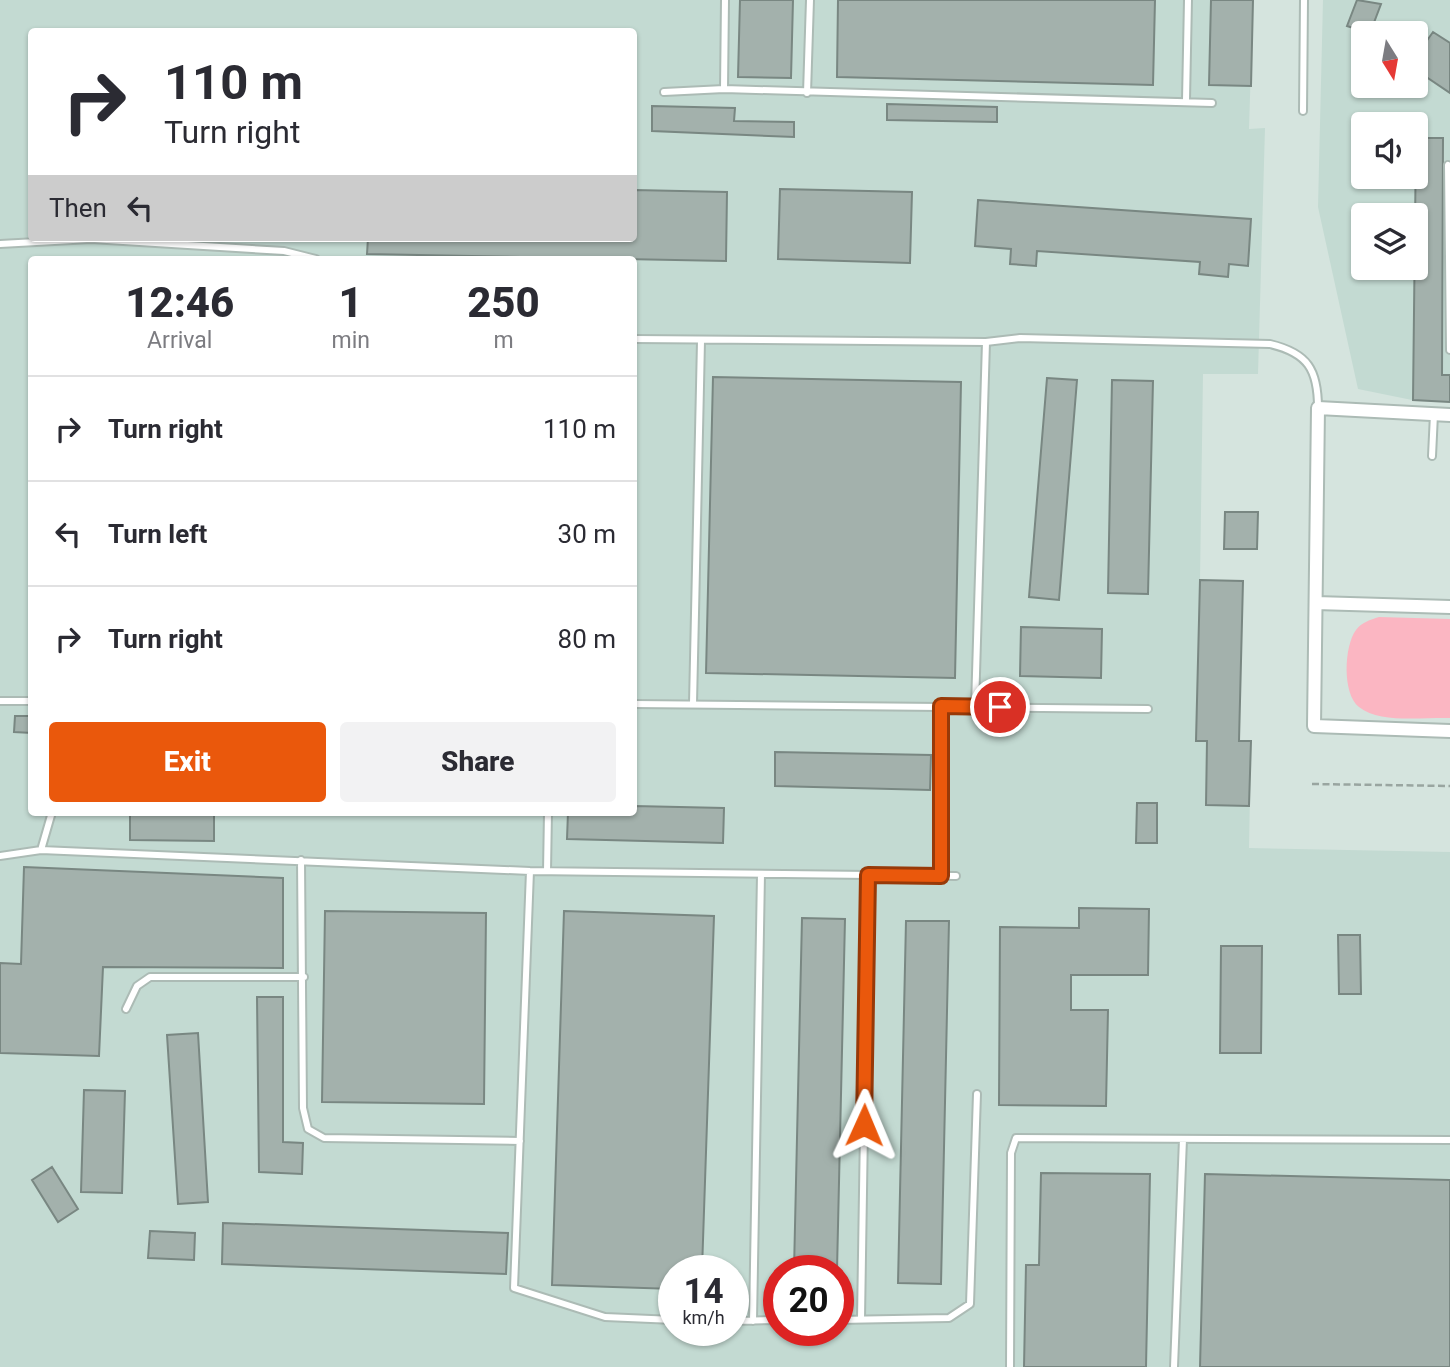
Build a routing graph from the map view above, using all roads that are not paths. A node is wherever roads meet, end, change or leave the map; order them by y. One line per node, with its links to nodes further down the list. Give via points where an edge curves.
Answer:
1 (725, 0): 5 (lane)
2 (810, 0): 7 (lane)
3 (1188, 0): 8 (lane)
4 (1304, 0): 10 (lane)
5 (724, 89): 6 (lane); 7 (lane)
6 (664, 92)
7 (807, 93): 8 (lane)
8 (1186, 100): 9 (lane)
9 (1212, 103)
10 (1303, 111)
11 (1450, 166): 19 (lane)
12 (36, 242): 14 (lane)
13 (139, 242): 15 (lane)
14 (0, 244)
15 (304, 256)
16 (637, 340): 17 (lane)
17 (701, 341): 18 (lane); 29 (lane)
18 (986, 342): 20 (lane, via 1020,338 1270,344 1290,348 1306,361 1318,381); 31 (lane)
19 (1450, 350)
20 (1318, 408): 21 (street); 24 (street)
21 (1434, 414): 22 (street); 23 (lane)
22 (1450, 415)
23 (1432, 456)
24 (1317, 603): 25 (street); 33 (street, via 1314,726)
25 (1450, 607)
26 (0, 701): 27 (lane)
27 (28, 701)
28 (637, 704): 29 (lane)
29 (692, 704): 30 (lane)
30 (941, 706): 31 (lane); 43 (lane)
31 (975, 707): 32 (lane)
32 (1149, 709)
33 (1450, 731)
34 (51, 816): 36 (lane)
35 (548, 816): 40 (lane)
36 (41, 850): 37 (lane); 38 (lane)
37 (0, 856)
38 (301, 860): 39 (lane); 45 (lane)
39 (530, 871): 40 (lane); 50 (lane)
40 (547, 871): 41 (lane)
41 (761, 874): 42 (lane); 55 (lane)
42 (868, 875): 43 (lane); 53 (lane)
43 (941, 876): 44 (lane)
44 (956, 876)
45 (304, 977): 46 (lane, via 150,977 137,986); 50 (lane, via 303,1108 308,1129 324,1138)
46 (126, 1009)
47 (976, 1094): 53 (lane, via 970,1304 949,1318)
48 (1183, 1139): 49 (lane); 57 (lane, via 1016,1138 1010,1153); 58 (lane)
49 (1450, 1140)
50 (520, 1141): 51 (lane, via 514,1288 605,1317)
51 (658, 1319)
52 (854, 1319): 53 (lane)
53 (861, 1319)
54 (749, 1321): 55 (lane)
55 (753, 1321): 56 (lane)
56 (763, 1321)
57 (1010, 1367)
58 (1174, 1367)

